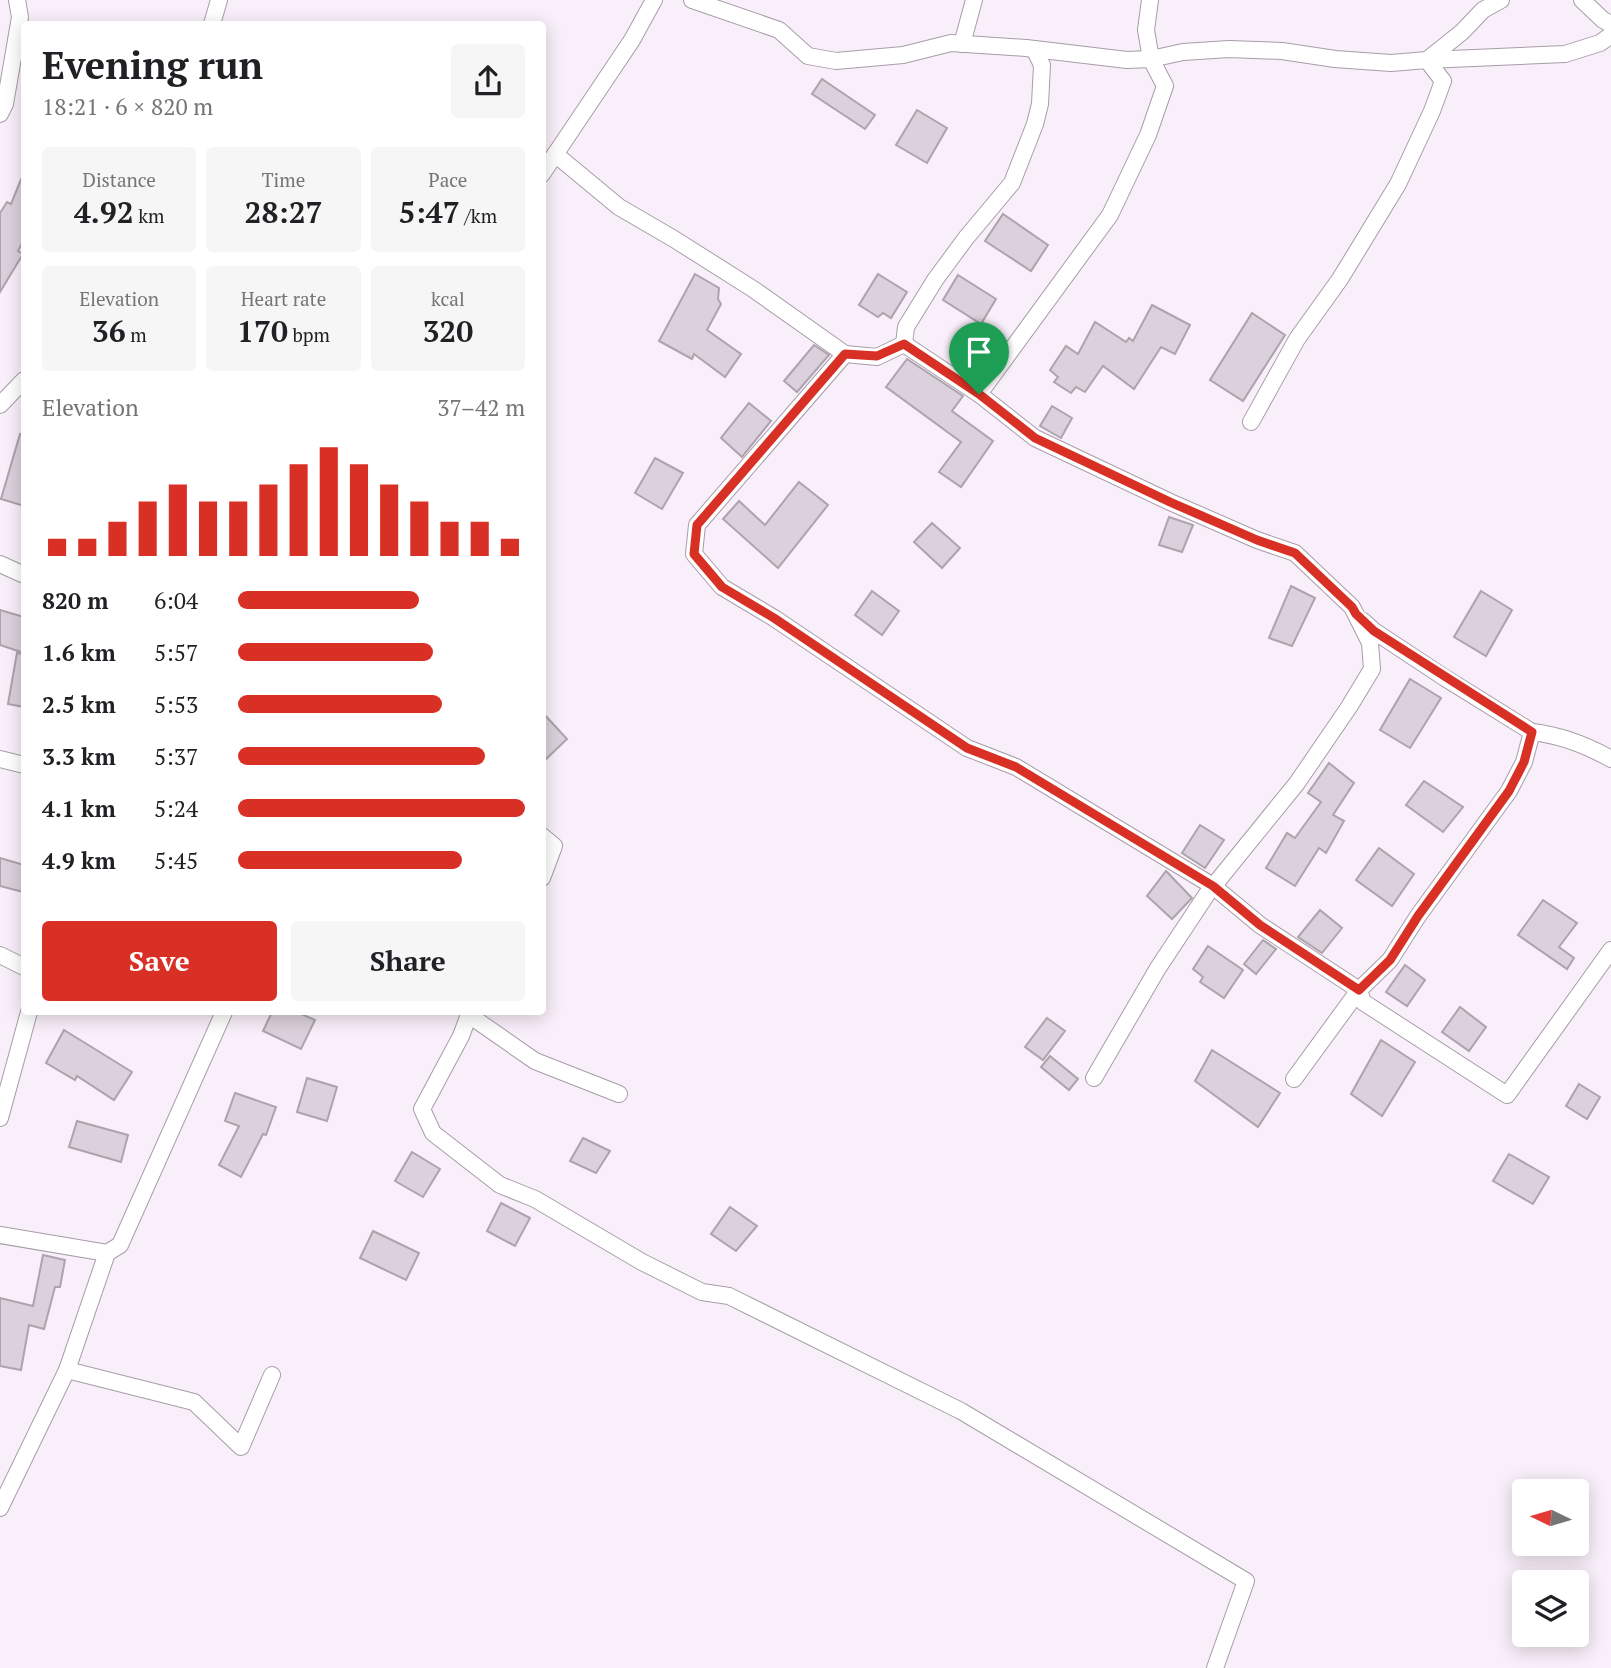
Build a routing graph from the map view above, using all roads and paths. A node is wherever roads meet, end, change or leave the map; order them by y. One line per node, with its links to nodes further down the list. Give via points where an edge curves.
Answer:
1 (16, 0): 16 (street, via 20,17)
2 (219, 0): 9 (street)
3 (654, 0): 17 (street)
4 (692, 0): 12 (street, via 779,30 808,56 836,61)
5 (974, 0): 12 (street)
6 (1150, 0): 14 (street, via 1146,30)
7 (1501, 0): 15 (street, via 1483,10)
8 (1582, 0): 10 (street)
9 (213, 21)
10 (1611, 24)
11 (1611, 35): 15 (street, via 1565,54)
12 (962, 44): 13 (street)
13 (1034, 49): 14 (street); 19 (street, via 1042,65 1040,104 1012,183 935,280 905,327)
14 (1151, 59): 15 (street, via 1229,49 1391,63); 22 (street, via 1164,86 1148,135 1110,215)
15 (1427, 60): 24 (street, via 1443,81 1398,184 1297,339)
16 (0, 114)
17 (555, 154): 18 (street); 20 (street, via 619,207 753,289)
18 (546, 168)
19 (904, 344): 20 (street, via 877,356); 22 (street)
20 (845, 354): 34 (street, via 697,525 694,554 722,587 967,748 1016,767)
21 (21, 383): 23 (street)
22 (979, 394): 27 (street, via 1035,438 1170,502 1295,553)
23 (0, 405)
24 (1251, 422)
25 (0, 564): 26 (street)
26 (21, 572)
27 (1356, 614): 28 (street, via 1374,631); 34 (street, via 1370,643 1372,669 1297,783)
28 (1532, 732): 30 (street, via 1547,733); 38 (street, via 1509,791 1390,960)
29 (0, 759): 31 (street)
30 (1611, 759)
31 (21, 764)
32 (546, 839): 33 (street, via 554,846)
33 (546, 867)
34 (1213, 886): 38 (street, via 1260,925); 43 (street, via 1158,968)
35 (1611, 950): 38 (street, via 1507,1095 1363,1002)
36 (0, 956): 37 (street)
37 (21, 966)
38 (1359, 990): 44 (street)
39 (28, 1015): 46 (street)
40 (223, 1015): 48 (street, via 120,1245)
41 (468, 1015): 52 (street, via 422,1109 433,1133 500,1185 534,1199 702,1292 729,1296 961,1411 1246,1581)
42 (472, 1015): 45 (street, via 536,1061)
43 (1094, 1078)
44 (1294, 1079)
45 (619, 1094)
46 (0, 1118)
47 (0, 1235): 48 (street)
48 (107, 1253): 49 (street)
49 (67, 1370): 50 (street, via 194,1402 241,1447); 51 (street)
50 (272, 1375)
51 (0, 1508)
52 (1215, 1668)

